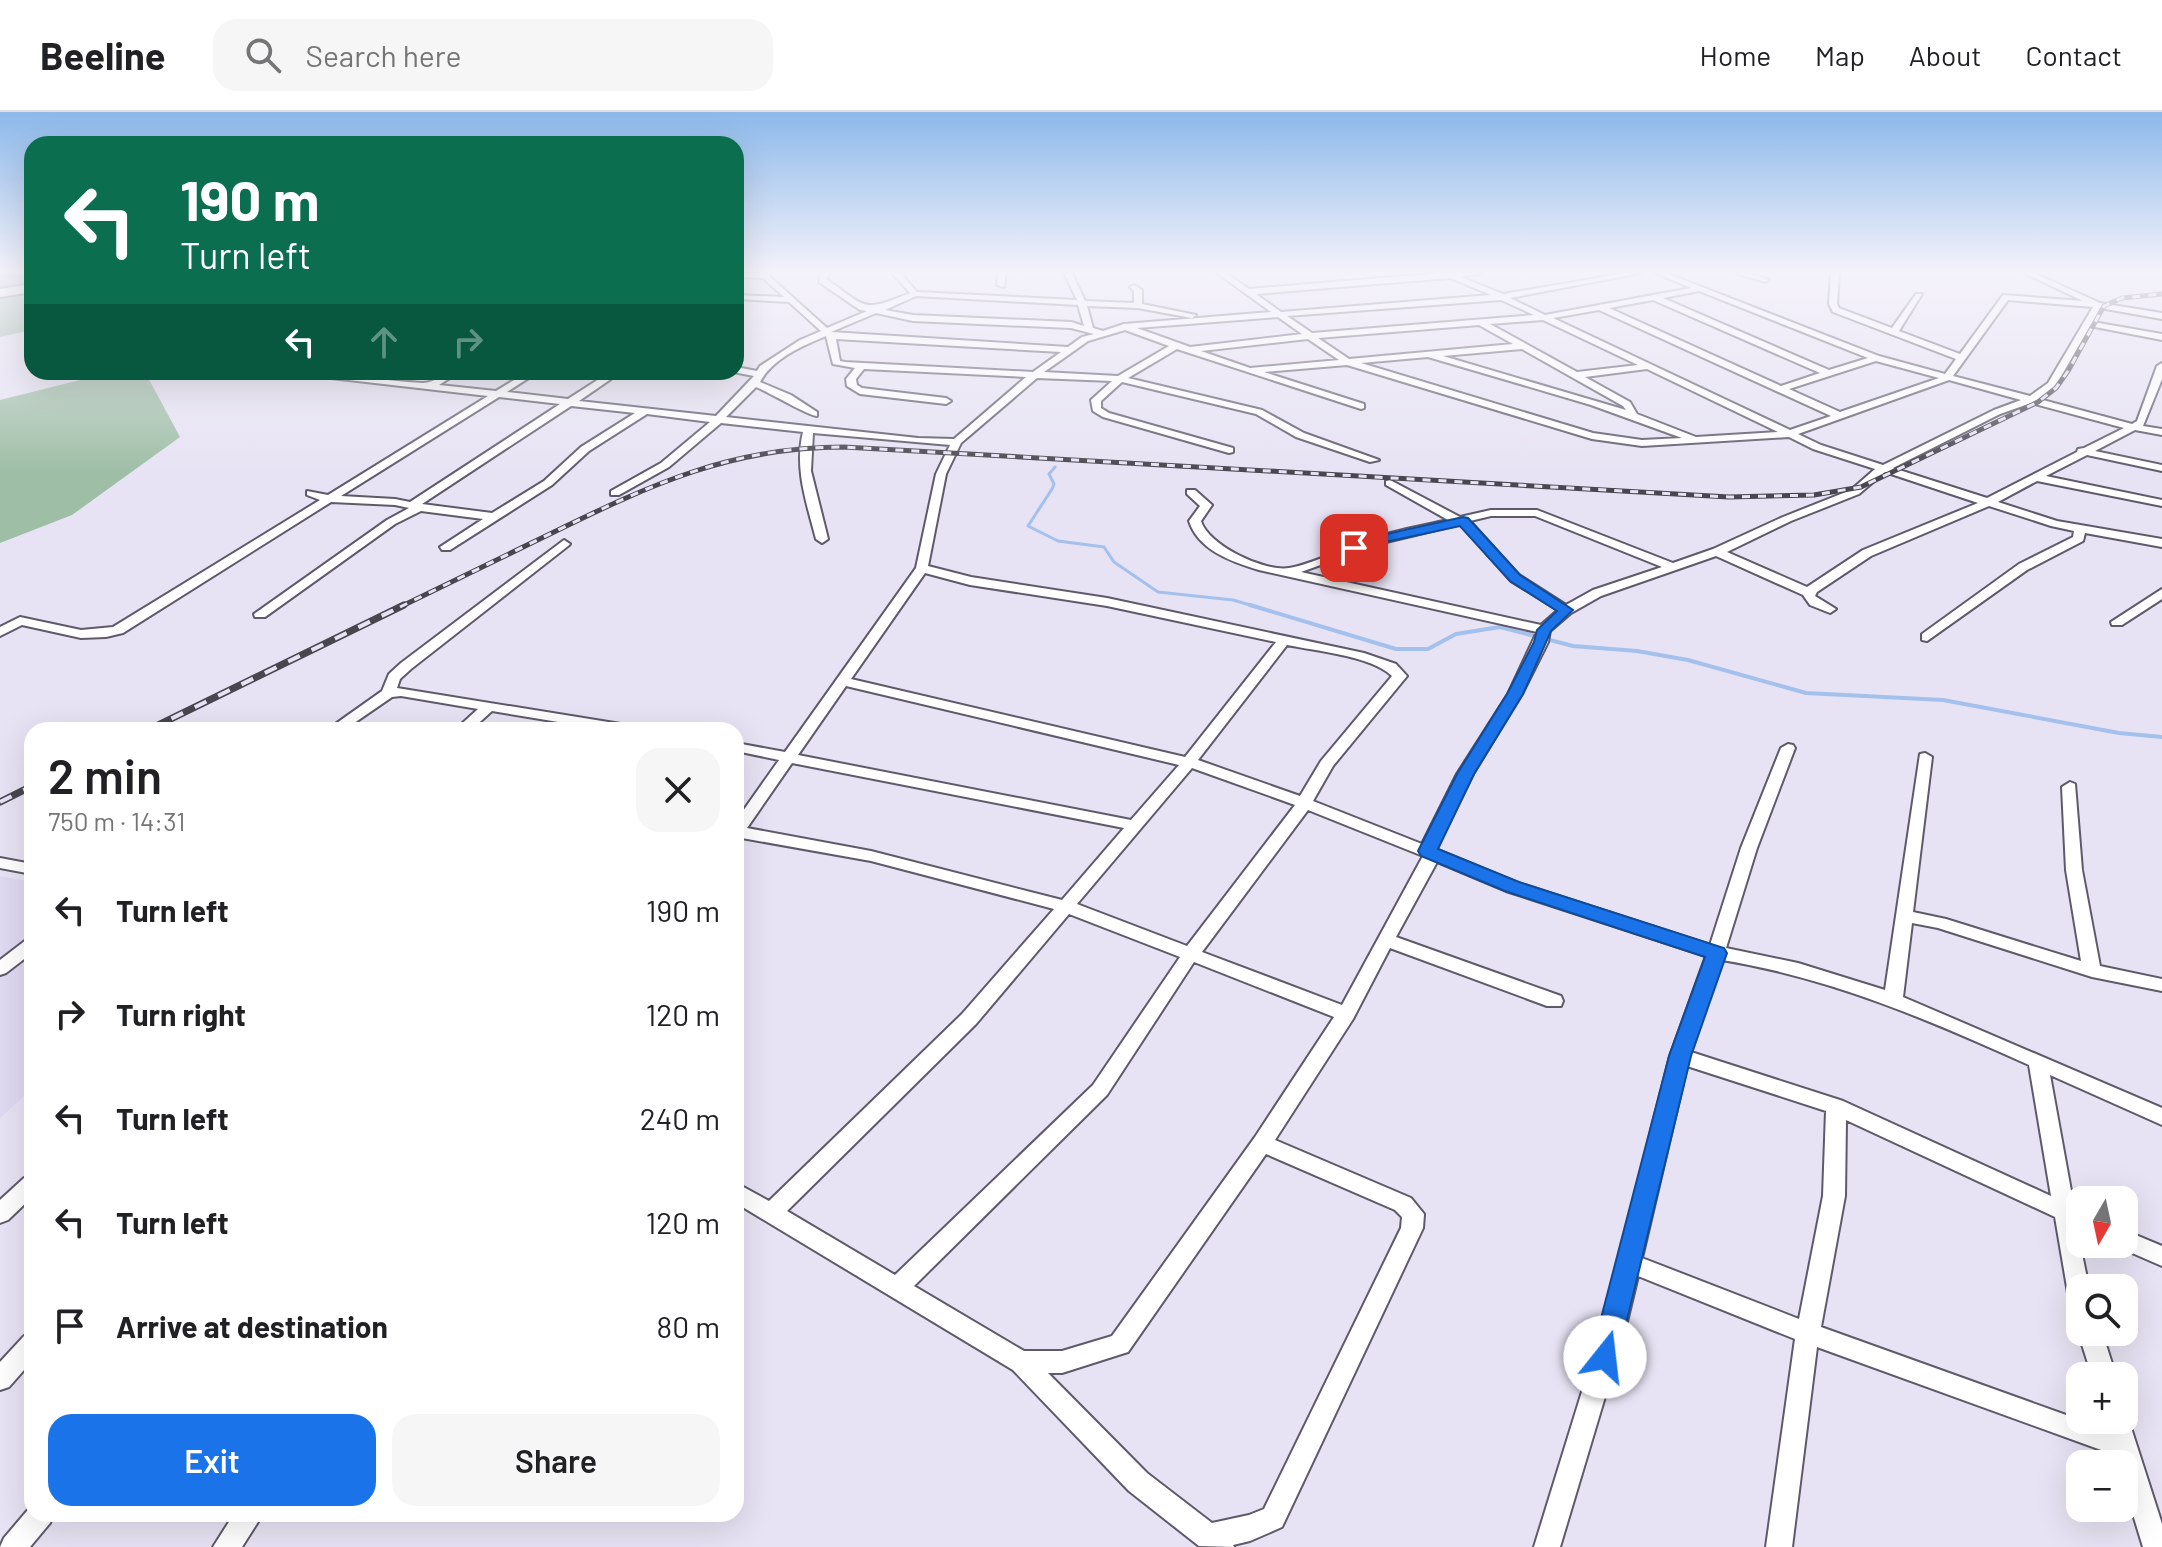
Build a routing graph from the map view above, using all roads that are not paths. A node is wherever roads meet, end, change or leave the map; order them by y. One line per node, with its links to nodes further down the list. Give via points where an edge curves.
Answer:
1 (809, 340): 32 (street, via 763,368)
2 (830, 340): 25 (street, via 836,362)
3 (927, 340): 18 (street)
4 (1084, 340): 18 (street)
5 (1159, 340): 16 (street)
6 (1274, 340): 19 (street)
7 (1314, 340): 23 (street)
8 (1511, 340): 17 (street)
9 (1593, 340): 26 (street)
10 (1672, 340): 40 (street)
11 (1752, 340): 29 (street)
12 (1830, 340): 21 (street)
13 (1912, 340): 22 (street)
14 (1974, 340): 22 (street)
15 (2077, 340): 42 (street, via 2052,385)
16 (1175, 346): 19 (street); 34 (street)
17 (1522, 346): 20 (street); 31 (street)
18 (1070, 350): 30 (street)
19 (1187, 350): 27 (street)
20 (1427, 354): 23 (street); 48 (street)
21 (1876, 358): 29 (street); 33 (street)
22 (1961, 358): 33 (street)
23 (1347, 362): 27 (street); 55 (street, via 1592,436 1642,443)
24 (2162, 366): 51 (street, via 2141,423)
25 (861, 367): 30 (street); 43 (street, via 851,379 860,391)
26 (1648, 367): 31 (street); 54 (street)
27 (1250, 371): 45 (street)
28 (744, 373): 32 (street)
29 (1827, 373): 40 (street)
30 (1035, 375): 34 (street); 56 (street)
31 (1575, 375): 48 (street, via 1627,404)
32 (757, 378): 47 (street); 50 (street)
33 (1947, 378): 42 (street); 49 (street)
34 (1120, 379): 57 (street, via 1096,400 1096,409); 59 (street, via 1259,412 1300,435)
35 (377, 380): 39 (street)
36 (440, 380): 39 (street)
37 (521, 380): 41 (street)
38 (604, 380): 44 (street)
39 (428, 387): 41 (street)
40 (1780, 389): 49 (street)
41 (501, 394): 44 (street); 67 (street)
42 (2029, 400): 51 (street); 61 (street)
43 (946, 401)
44 (569, 403): 46 (street); 70 (street)
45 (1361, 406)
46 (645, 411): 50 (street); 71 (street)
47 (814, 414)
48 (1634, 414): 55 (street)
49 (1840, 416): 54 (street)
50 (718, 420): 52 (street); 66 (street, via 665,465)
51 (2133, 427): 53 (street); 58 (street)
52 (809, 430): 56 (street); 74 (street, via 803,451)
53 (2162, 432)
54 (1786, 435): 55 (street); 61 (street)
55 (1698, 440)
56 (957, 442): 80 (street, via 941,474)
57 (1229, 450)
58 (2081, 451): 60 (street); 62 (street)
59 (1374, 460)
60 (2162, 468)
61 (1881, 470): 69 (street); 78 (street, via 1855,492)
62 (2033, 477): 68 (street); 69 (street)
63 (1390, 483): 72 (street)
64 (1191, 492): 81 (street, via 1206,505 1195,526 1208,541 1259,566)
65 (311, 493): 67 (street)
66 (615, 493)
67 (329, 499): 70 (street); 88 (street, via 118,630 81,635)
68 (2162, 503)
69 (1985, 504): 73 (street); 82 (street, via 1867,553)
70 (417, 506): 71 (street); 86 (street)
71 (495, 517): 77 (street)
72 (1462, 521): 79 (street, via 1491,513 1537,513); 81 (street, via 1378,540); 85 (street, via 1515,578)
73 (2080, 528): 75 (street); 92 (street, via 2079,539 2023,567)
74 (822, 539)
75 (2162, 543)
76 (564, 544): 95 (street, via 406,666)
77 (446, 547)
78 (1717, 552): 79 (street); 82 (street)
79 (1673, 567): 85 (street, via 1597,593)
80 (922, 568): 93 (street); 94 (street)
81 (1289, 572): 91 (street)
82 (1810, 593): 84 (street, via 1814,602)
83 (2162, 593): 89 (street)
84 (1830, 609)
85 (1566, 610): 91 (street)
86 (260, 614)
87 (0, 617): 88 (street)
88 (20, 621): 90 (street)
89 (2117, 622)
90 (0, 632)
91 (1543, 636): 110 (street, via 1515,694 1465,774)
92 (1927, 637)
93 (1284, 640): 104 (street); 106 (street, via 1364,657 1400,676 1326,764)
94 (842, 681): 102 (street); 104 (street)
95 (388, 693): 96 (street); 97 (street)
96 (488, 707): 98 (street); 99 (street)
97 (346, 722)
98 (471, 722)
99 (565, 722)
100 (744, 748): 102 (street)
101 (1788, 748): 117 (street)
102 (790, 756): 107 (street); 108 (street)
103 (1925, 757): 114 (street)
104 (1189, 762): 106 (street); 108 (street)
105 (2070, 787): 120 (street, via 2074,870)
106 (1304, 804): 110 (street); 118 (street)
107 (744, 820)
108 (1133, 825): 113 (street)
109 (744, 832): 113 (street, via 871,856)
110 (1430, 852): 115 (street); 117 (street, via 1512,887)
111 (0, 863): 112 (street)
112 (24, 868)
113 (1065, 906): 118 (street); 133 (street, via 969,1019)
114 (1904, 916): 120 (street); 123 (street)
115 (1388, 941): 122 (street); 124 (street)
116 (24, 950): 119 (street)
117 (1716, 953): 123 (street, via 1766,959); 125 (street)
118 (1190, 955): 124 (street); 139 (street, via 1100,1090)
119 (0, 969)
120 (2092, 971): 121 (street)
121 (2162, 985)
122 (1554, 1001)
123 (1893, 1002): 126 (street)
124 (1346, 1014): 129 (street)
125 (1680, 1056): 127 (street); 138 (street)
126 (2038, 1061): 128 (street); 130 (street)
127 (1836, 1107): 134 (street); 140 (street, via 1834,1196)
128 (2162, 1117)
129 (1262, 1143): 142 (street, via 1120,1344 1062,1362); 148 (street, via 1403,1204 1413,1214 1412,1228 1273,1518)
130 (2066, 1188)
131 (24, 1192): 135 (street)
132 (744, 1196): 133 (street)
133 (772, 1212): 139 (street)
134 (2066, 1212)
135 (0, 1214)
136 (2138, 1245): 137 (street)
137 (2162, 1256)
138 (1630, 1263): 140 (street); 152 (street)
139 (897, 1288): 142 (street)
140 (1808, 1333): 145 (street); 149 (street)
141 (24, 1353): 143 (street)
142 (1021, 1362): 148 (street, via 1138,1482)
143 (0, 1379)
144 (2121, 1434): 145 (street)
145 (2125, 1446): 153 (street)
146 (34, 1522): 150 (street)
147 (244, 1522): 151 (street)
148 (1215, 1542)
149 (1783, 1545)
150 (13, 1547)
151 (226, 1547)
152 (1547, 1547)
153 (2156, 1547)

